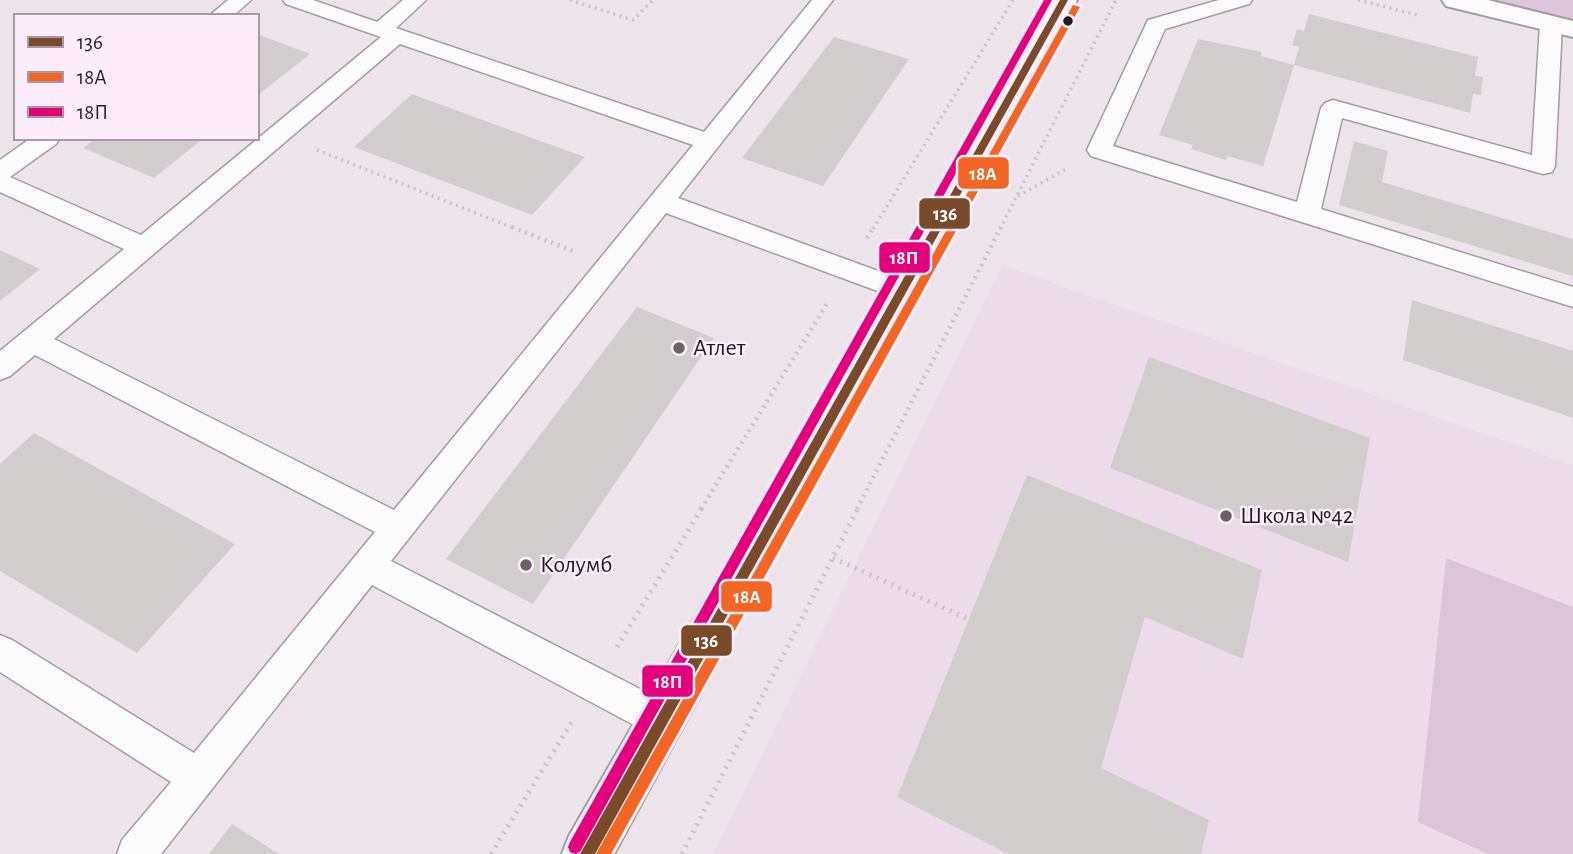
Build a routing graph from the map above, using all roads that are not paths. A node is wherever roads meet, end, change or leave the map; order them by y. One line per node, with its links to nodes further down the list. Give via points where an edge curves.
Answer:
1 (241, 0): 8 (lane)
2 (293, 0): 10 (lane)
3 (416, 0): 10 (lane)
4 (823, 0): 12 (lane)
5 (1065, 0): 18 (street)
6 (1242, 0): 16 (lane, via 1156,25 1100,150)
7 (1455, 0): 9 (street)
8 (222, 14)
9 (1562, 26): 16 (lane, via 1543,166 1333,108)
10 (388, 32): 12 (lane); 17 (lane, via 278,135)
11 (45, 140): 13 (lane)
12 (709, 142): 15 (lane)
13 (0, 172)
14 (0, 182): 17 (lane)
15 (662, 201): 18 (lane); 22 (lane)
16 (1307, 214): 19 (lane)
17 (144, 247): 20 (lane)
18 (902, 290): 25 (street)
19 (1573, 297)
20 (32, 341): 21 (lane); 22 (lane)
21 (0, 368)
22 (398, 528): 23 (lane)
23 (368, 566): 25 (lane); 26 (lane)
24 (0, 652): 26 (lane)
25 (662, 720): 28 (street)
26 (197, 777): 27 (lane)
27 (136, 854)
28 (587, 854)

